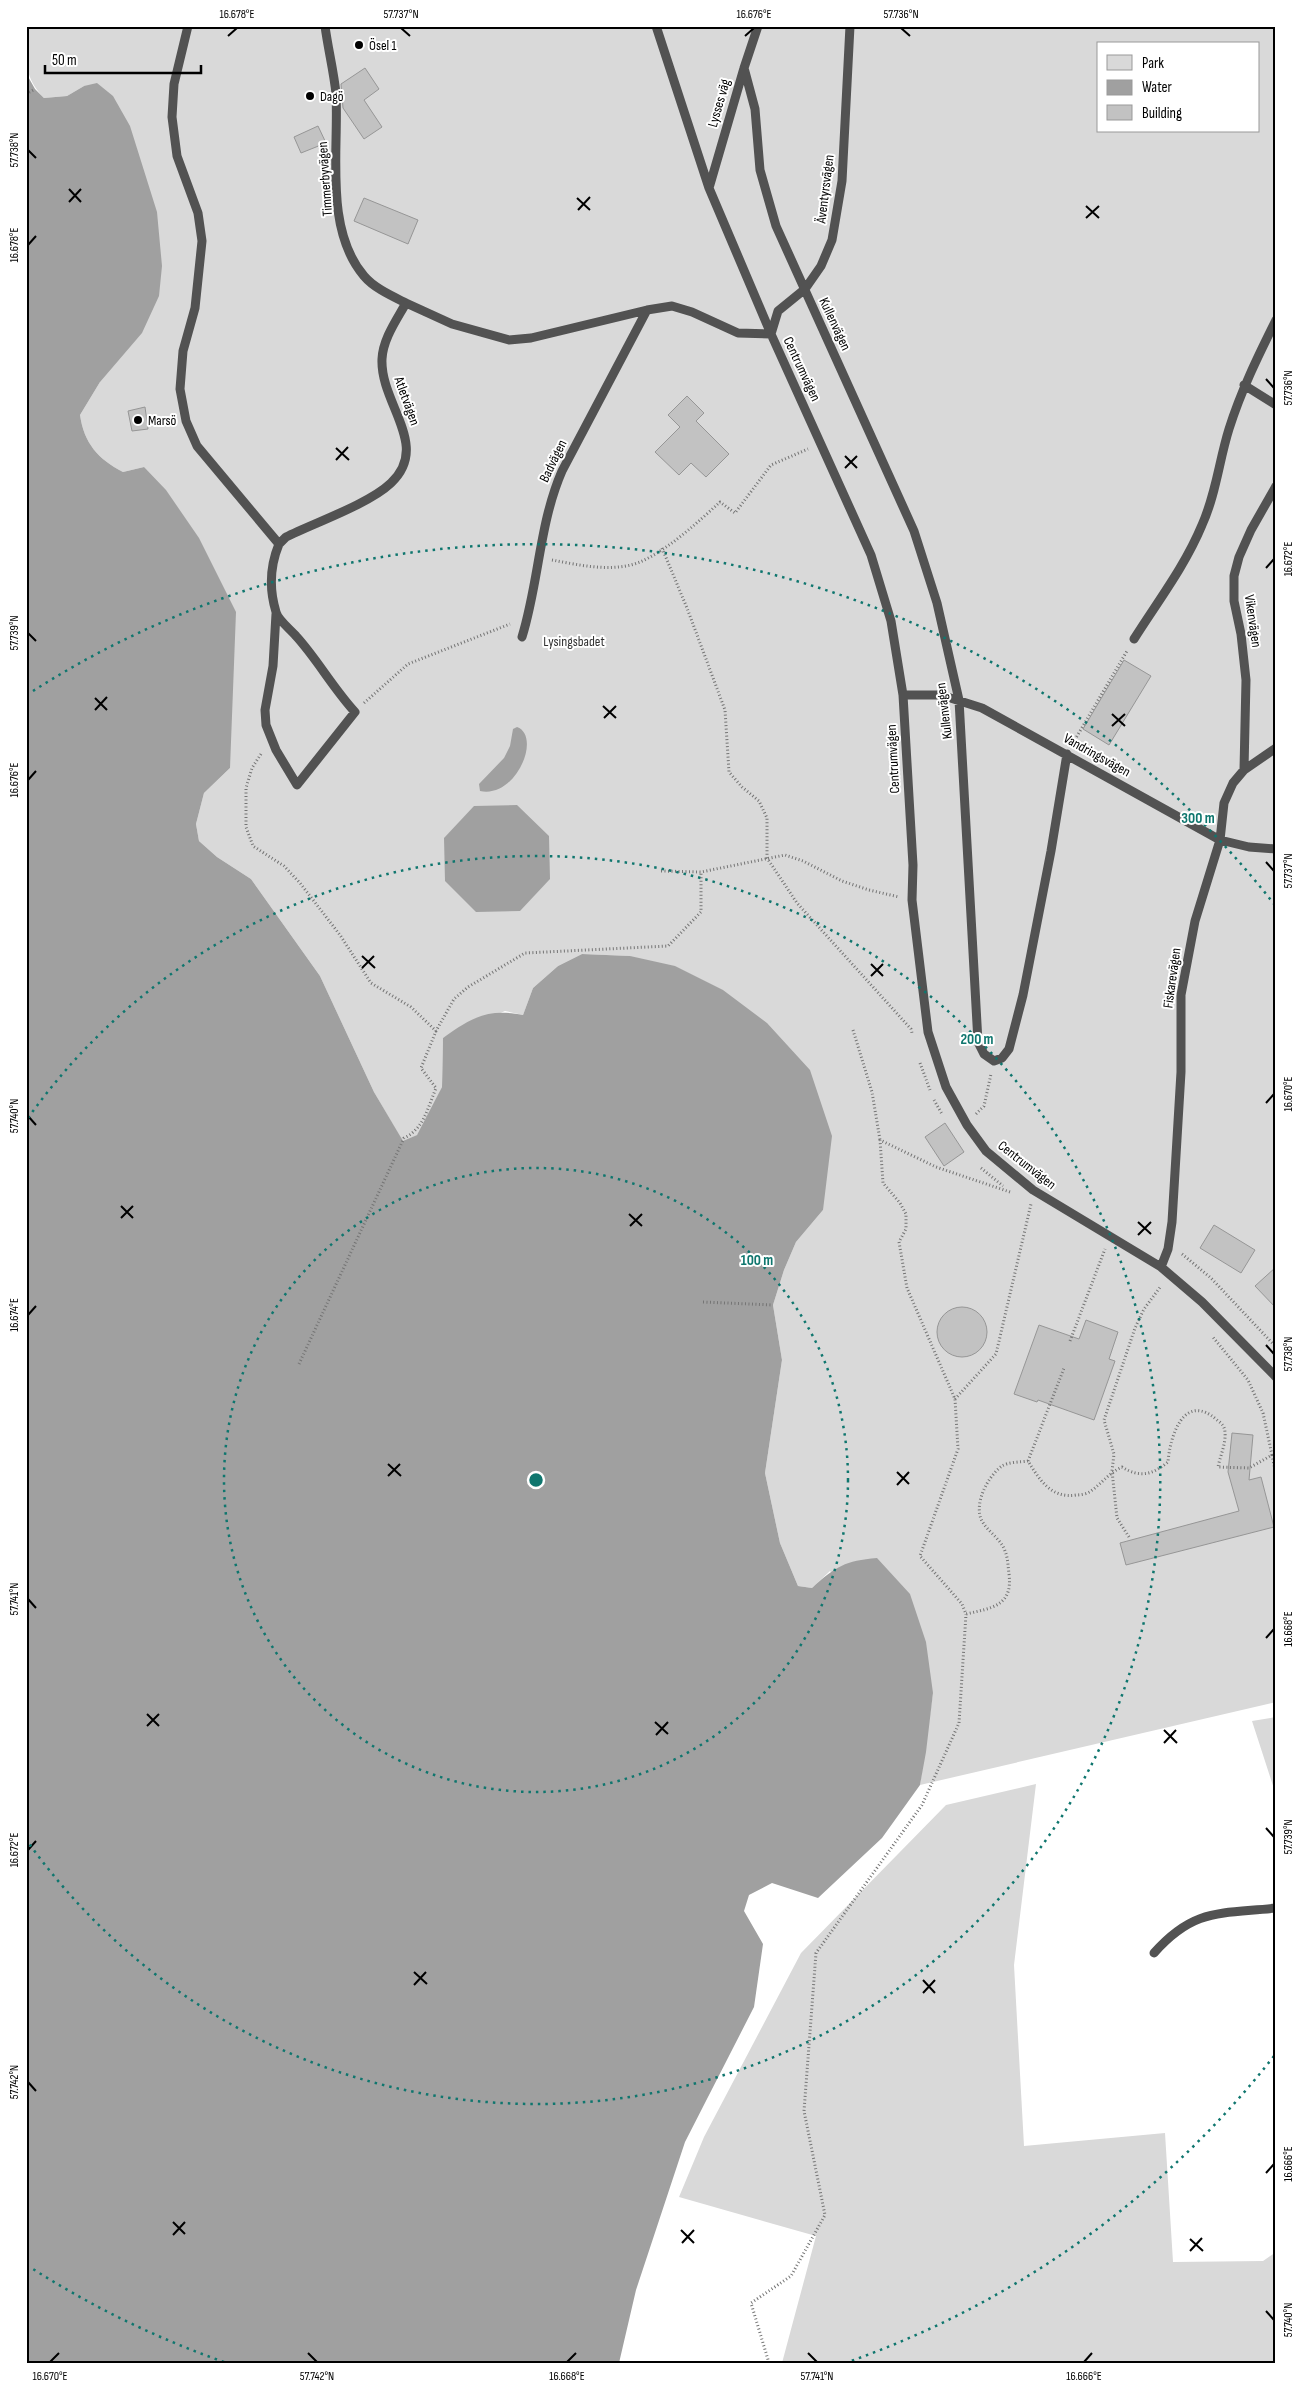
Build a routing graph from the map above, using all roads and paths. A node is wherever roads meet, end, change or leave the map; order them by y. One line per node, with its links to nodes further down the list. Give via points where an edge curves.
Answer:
1 (188, 26): 19 (lane, via 174,84 172,117 177,156 198,213 202,241 195,308 183,352 180,389 186,421 197,446)
2 (324, 26): 11 (lane, Timmerbyvägen, via 336,94 336,190 343,238 365,278)
3 (656, 26): 9 (lane, Centrumvägen)
4 (758, 26): 6 (lane, Lysses väg)
5 (850, 26): 10 (lane, Äventyrsvägen, via 838,215 821,266)
6 (744, 68): 9 (lane, Lysses väg); 10 (lane, Kullenvägen, via 755,109 760,170 766,196)
7 (35, 89): 8 (path)
8 (26, 94)
9 (709, 188): 14 (lane, Centrumvägen)
10 (804, 289): 14 (lane, Äventyrsvägen, via 778,311); 27 (lane, Kullenvägen, via 914,531 937,603)
11 (406, 303): 12 (lane, via 452,324 509,340 531,338); 19 (lane, Atletvägen, via 386,341 382,358 383,378 405,434 406,462 390,485 286,537)
12 (646, 310): 14 (lane, via 672,306 738,332); 21 (lane, Badvägen, via 550,498)
13 (1276, 320): 15 (lane)
14 (771, 334): 17 (lane, Centrumvägen)
15 (1244, 385): 16 (lane); 25 (lane, via 1203,522 1185,561)
16 (1276, 405)
17 (822, 443): 20 (path, via 771,466 735,513 720,502); 26 (lane, Centrumvägen, via 883,590)
18 (1276, 486): 32 (lane, Vikenvägen, via 1251,530 1234,576 1234,601 1246,680)
19 (279, 544): 22 (lane, via 270,575)
20 (662, 548): 21 (path, via 639,562 614,566 589,567); 35 (path, via 725,710 729,772 759,801 767,818)
21 (539, 557): 23 (lane, Badvägen)
22 (276, 614): 28 (lane, via 304,644 338,694); 29 (lane, via 273,666 265,710)
23 (528, 617): 24 (lane, Badvägen); 28 (path, via 408,664)
24 (522, 637)
25 (1134, 639): 31 (path)
26 (903, 695): 27 (lane, Vandringsvägen, via 941,695); 38 (lane, Centrumvägen, via 913,865)
27 (959, 700): 31 (lane, Vandringsvägen, via 982,708); 42 (lane, Kullenvägen, via 978,1042 984,1054)
28 (355, 712): 29 (lane, via 297,785)
29 (271, 738): 41 (path, via 252,768 246,788 246,827 253,846 284,866 300,883 340,935 371,983 411,1007)
30 (1276, 748): 32 (lane, Fiskarevägen)
31 (1067, 754): 33 (lane, Vandringsvägen); 42 (lane, via 1024,995 1009,1049 1002,1058)
32 (1244, 770): 33 (lane, Fiskarevägen, via 1233,783 1224,803)
33 (1220, 840): 34 (lane, Vandringsvägen); 47 (lane, Fiskarevägen, via 1196,921 1181,995 1181,1072)
34 (1276, 850)
35 (767, 858): 37 (path); 38 (path, via 785,855 860,887); 39 (path, via 797,903)
36 (660, 871): 37 (path)
37 (702, 872): 41 (path, via 701,912 668,946 524,953 468,987 454,1000)
38 (912, 900): 43 (lane, Centrumvägen, via 928,1032 946,1087)
39 (911, 1029)
40 (853, 1030): 44 (path, via 872,1092)
41 (436, 1031): 58 (path, via 421,1068 436,1088 421,1125 415,1133 404,1138)
42 (994, 1061): 43 (path, via 984,1106)
43 (967, 1124): 45 (lane, Centrumvägen, via 986,1151)
44 (880, 1140): 46 (path, via 936,1167); 61 (path, via 883,1183 906,1214 906,1228 899,1242 907,1288)
45 (1034, 1190): 49 (lane, Centrumvägen); 61 (path, via 996,1354)
46 (1010, 1192)
47 (1168, 1248): 49 (lane, Fiskarevägen); 57 (path, via 1181,1254 1211,1278)
48 (1105, 1249): 56 (path)
49 (1161, 1267): 50 (lane, Centrumvägen)
50 (1170, 1275): 51 (path); 60 (lane, Centrumvägen, via 1202,1302)
51 (1161, 1286): 52 (path); 64 (path, via 1135,1328 1107,1404 1104,1420 1114,1454)
52 (1168, 1292)
53 (703, 1302): 54 (path)
54 (773, 1305)
55 (1211, 1335): 62 (path, via 1248,1380 1262,1413)
56 (1070, 1341)
57 (1276, 1347)
58 (299, 1364)
59 (1064, 1368): 63 (path)
60 (1276, 1377)
61 (955, 1399): 67 (path, via 958,1449 920,1556 962,1604)
62 (1272, 1454): 64 (path, via 1249,1468 1218,1467 1225,1432 1223,1425 1212,1415 1198,1411 1191,1412 1176,1426 1168,1462 1160,1468 1144,1476 1122,1467); 65 (path)
63 (1028, 1461): 64 (path, via 1047,1488 1057,1494 1073,1496 1089,1492); 67 (path, via 1003,1465 992,1476 983,1493 980,1511 982,1520 1005,1550 1011,1588 1003,1602)
64 (1112, 1471): 66 (path, via 1117,1518)
65 (1276, 1475)
66 (1129, 1537)
67 (966, 1614): 70 (path, via 959,1723 922,1805 816,1953 804,2110 825,2215 791,2276 751,2303)
68 (1276, 1908): 69 (lane, via 1201,1916 1170,1935)
69 (1154, 1953)
70 (769, 2363)

